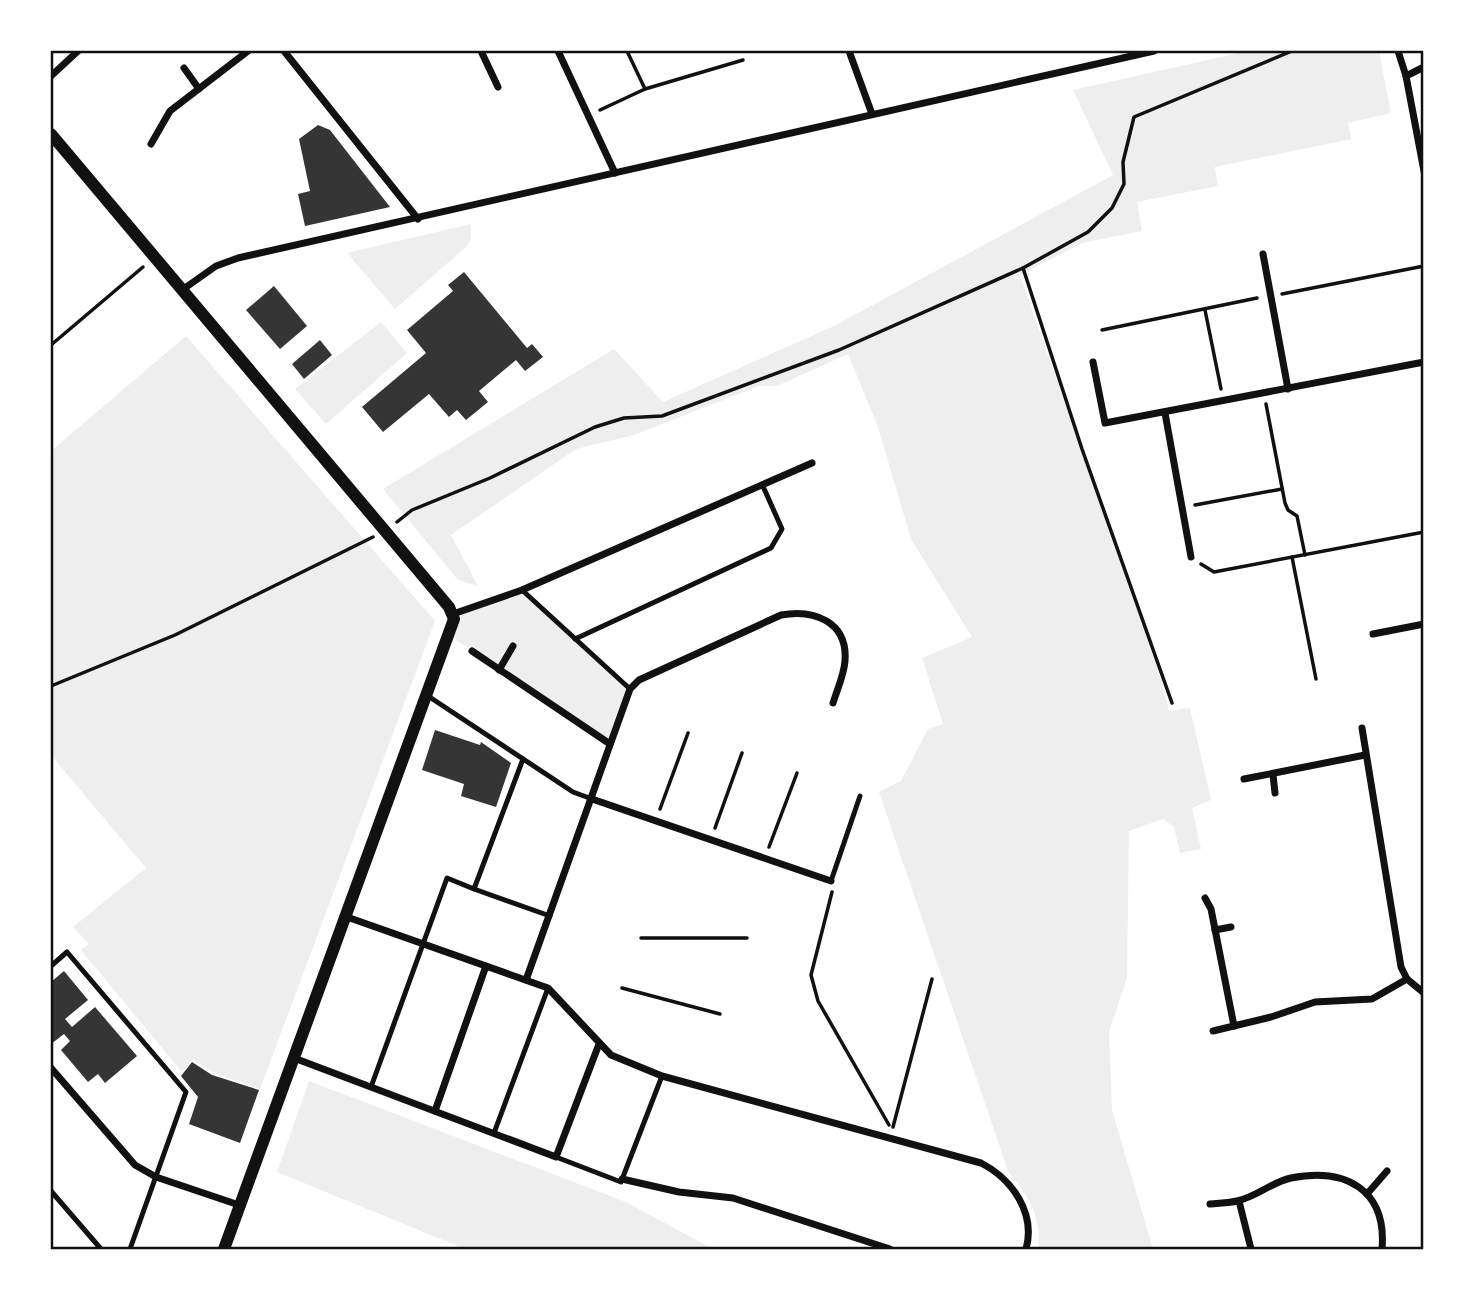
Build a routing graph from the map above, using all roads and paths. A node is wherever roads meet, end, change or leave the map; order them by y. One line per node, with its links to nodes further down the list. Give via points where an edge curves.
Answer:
1 (78, 51): 14 (street)
2 (248, 51): 17 (street)
3 (284, 51): 25 (street)
4 (481, 51): 16 (street)
5 (558, 51): 20 (street)
6 (627, 51): 18 (path)
7 (849, 51): 19 (street)
8 (1154, 51): 19 (street)
9 (1292, 51): 28 (path, via 1134,117 1123,162 1124,184 1112,208 1088,232)
10 (1398, 51): 15 (street)
11 (743, 60): 18 (path)
12 (1424, 67): 15 (street)
13 (184, 68): 17 (street)
14 (51, 76)
15 (1406, 76): 23 (street)
16 (498, 87)
17 (199, 89): 22 (street, via 170,111)
18 (645, 89): 20 (path)
19 (872, 114): 24 (street)
20 (588, 116): 24 (street)
21 (51, 134): 27 (street)
22 (151, 144)
23 (1424, 171)
24 (615, 173): 25 (street)
25 (418, 219): 29 (street, via 238,258 216,266)
26 (1263, 254): 34 (street)
27 (155, 257): 29 (street); 31 (path)
28 (1023, 268): 42 (path, via 839,350 687,407 595,427 412,510); 60 (path)
29 (182, 290): 42 (street)
30 (1205, 310): 36 (path)
31 (51, 345)
32 (1094, 362): 37 (street, via 1105,424)
33 (1424, 362): 34 (street)
34 (1287, 389): 35 (street)
35 (1264, 394): 36 (street); 40 (path)
36 (1223, 401): 37 (street)
37 (1165, 413): 41 (street)
38 (812, 463): 39 (street)
39 (762, 484): 47 (street); 51 (lane, via 782,529 771,548)
40 (1282, 489): 41 (path); 44 (path, via 1288,510 1297,516)
41 (1182, 508): 45 (street)
42 (384, 532): 48 (street); 56 (path, via 175,635)
43 (1424, 532): 44 (path)
44 (1305, 555): 46 (path)
45 (1191, 557): 46 (path, via 1214,572)
46 (1292, 557): 55 (path)
47 (522, 590): 48 (street); 51 (lane)
48 (453, 614): 58 (street, via 454,625)
49 (1424, 624): 50 (street)
50 (1373, 634)
51 (575, 639): 57 (lane)
52 (513, 646): 54 (street)
53 (472, 651): 54 (street)
54 (499, 670): 63 (street)
55 (1316, 679)
56 (51, 686)
57 (630, 689): 59 (street, via 639,680 781,615 799,612 816,614 841,637 846,657); 63 (street)
58 (429, 696): 66 (lane); 80 (street)
59 (833, 703)
60 (1172, 703)
61 (1362, 729): 65 (street)
62 (688, 733): 73 (path)
63 (610, 744): 72 (street)
64 (742, 753): 74 (path)
65 (1365, 755): 68 (street); 89 (street, via 1384,850 1385,884)
66 (523, 759): 72 (lane); 77 (lane)
67 (797, 773): 75 (path)
68 (1273, 775): 69 (street); 70 (street)
69 (1244, 779)
70 (1275, 793)
71 (860, 796): 76 (lane)
72 (592, 799): 73 (street); 79 (street)
73 (656, 821): 74 (street)
74 (711, 840): 75 (street)
75 (765, 859): 76 (street)
76 (831, 881): 88 (path, via 832,897 811,975 818,1000 892,1129)
77 (474, 889): 79 (lane); 85 (lane, via 447,878)
78 (1205, 898): 82 (street)
79 (550, 916): 90 (street)
80 (347, 917): 85 (street); 98 (street)
81 (1231, 927): 82 (street)
82 (1215, 930): 95 (street)
83 (747, 937): 84 (path)
84 (641, 938)
85 (425, 944): 87 (street); 101 (lane)
86 (51, 966): 106 (lane, via 67,952 186,1092)
87 (486, 966): 90 (street); 102 (street)
88 (932, 979)
89 (1407, 979): 93 (street); 95 (street, via 1372,999 1315,1002)
90 (526, 980): 91 (street)
91 (548, 988): 97 (street); 103 (lane)
92 (622, 988): 94 (path)
93 (1424, 993)
94 (720, 1014)
95 (1234, 1026): 96 (street)
96 (1213, 1031)
97 (599, 1044): 100 (street, via 627,1064); 104 (street)
98 (294, 1058): 101 (street); 112 (street)
99 (51, 1068): 106 (street, via 135,1165)
100 (662, 1076): 107 (lane); 117 (street, via 981,1163 1006,1180 1019,1198 1028,1219)
101 (372, 1087): 102 (street)
102 (435, 1111): 103 (street)
103 (494, 1133): 104 (street)
104 (556, 1157): 107 (lane)
105 (1387, 1171): 109 (street)
106 (156, 1177): 112 (street); 114 (lane)
107 (622, 1179): 116 (street, via 733,1198)
108 (51, 1191): 113 (lane)
109 (1367, 1194): 110 (street, via 1360,1186 1317,1175 1289,1178); 119 (street, via 1381,1215)
110 (1239, 1201): 111 (street); 118 (street)
111 (1210, 1203)
112 (239, 1205): 115 (street)
113 (101, 1249)
114 (130, 1249)
115 (224, 1249)
116 (890, 1249)
117 (1026, 1249)
118 (1251, 1249)
119 (1382, 1249)

